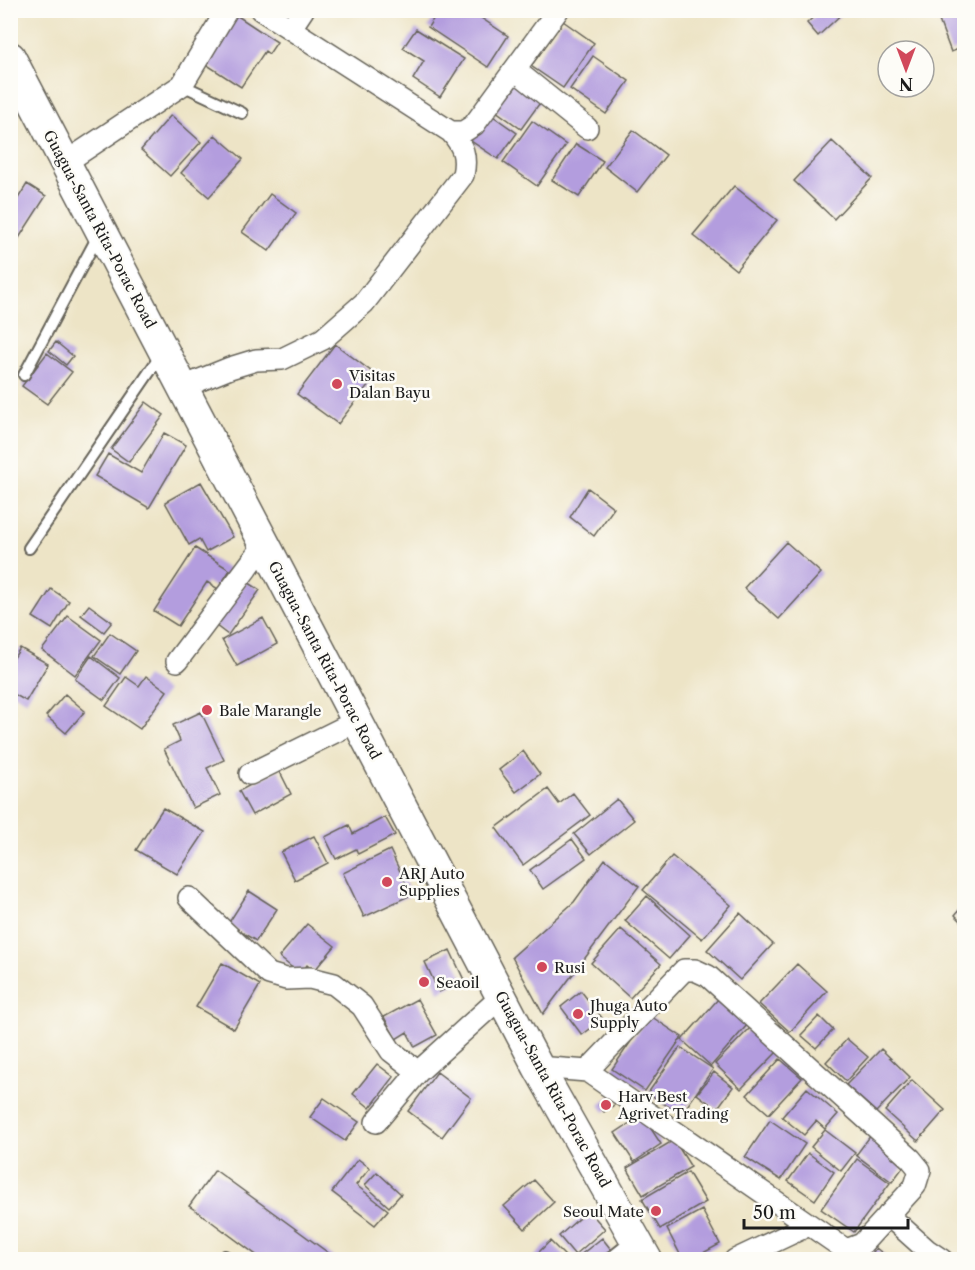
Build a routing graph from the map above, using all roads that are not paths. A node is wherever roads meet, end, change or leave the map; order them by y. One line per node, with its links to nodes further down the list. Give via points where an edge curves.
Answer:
1 (227, 10): 8 (street)
2 (261, 10): 5 (street)
3 (303, 10): 5 (street)
4 (558, 10): 7 (street)
5 (291, 28): 11 (street)
6 (10, 57): 12 (main road, Guagua-Santa Rita-Porac Road)
7 (515, 70): 10 (street); 11 (street, via 474,125 463,132)
8 (182, 86): 9 (lane); 12 (street)
9 (242, 113)
10 (587, 128)
11 (451, 132): 16 (street, via 463,146 463,175 364,303 323,339 282,359 256,360)
12 (66, 162): 13 (main road, Guagua-Santa Rita-Porac Road)
13 (101, 230): 14 (main road, Guagua-Santa Rita-Porac Road); 15 (lane)
14 (164, 351): 16 (main road, Guagua-Santa Rita-Porac Road); 18 (lane)
15 (24, 375)
16 (183, 387): 17 (main road, Guagua-Santa Rita-Porac Road)
17 (265, 544): 19 (street); 20 (main road, Guagua-Santa Rita-Porac Road)
18 (29, 548)
19 (177, 661)
20 (357, 721): 21 (street); 23 (main road, Guagua-Santa Rita-Porac Road)
21 (250, 774)
22 (189, 898): 26 (street, via 269,974 286,980 310,978 334,984 362,1006 391,1050)
23 (501, 997): 24 (main road, Guagua-Santa Rita-Porac Road); 26 (street)
24 (538, 1067): 25 (street); 30 (main road, Guagua-Santa Rita-Porac Road)
25 (587, 1071): 28 (street, via 684,970 708,976 920,1170 915,1186); 29 (street)
26 (418, 1072): 27 (street)
27 (376, 1122)
28 (888, 1215): 29 (street, via 862,1244 846,1250); 33 (street)
29 (809, 1225): 32 (street)
30 (641, 1249): 31 (lane)
31 (608, 1260)
32 (735, 1260)
33 (942, 1260)

